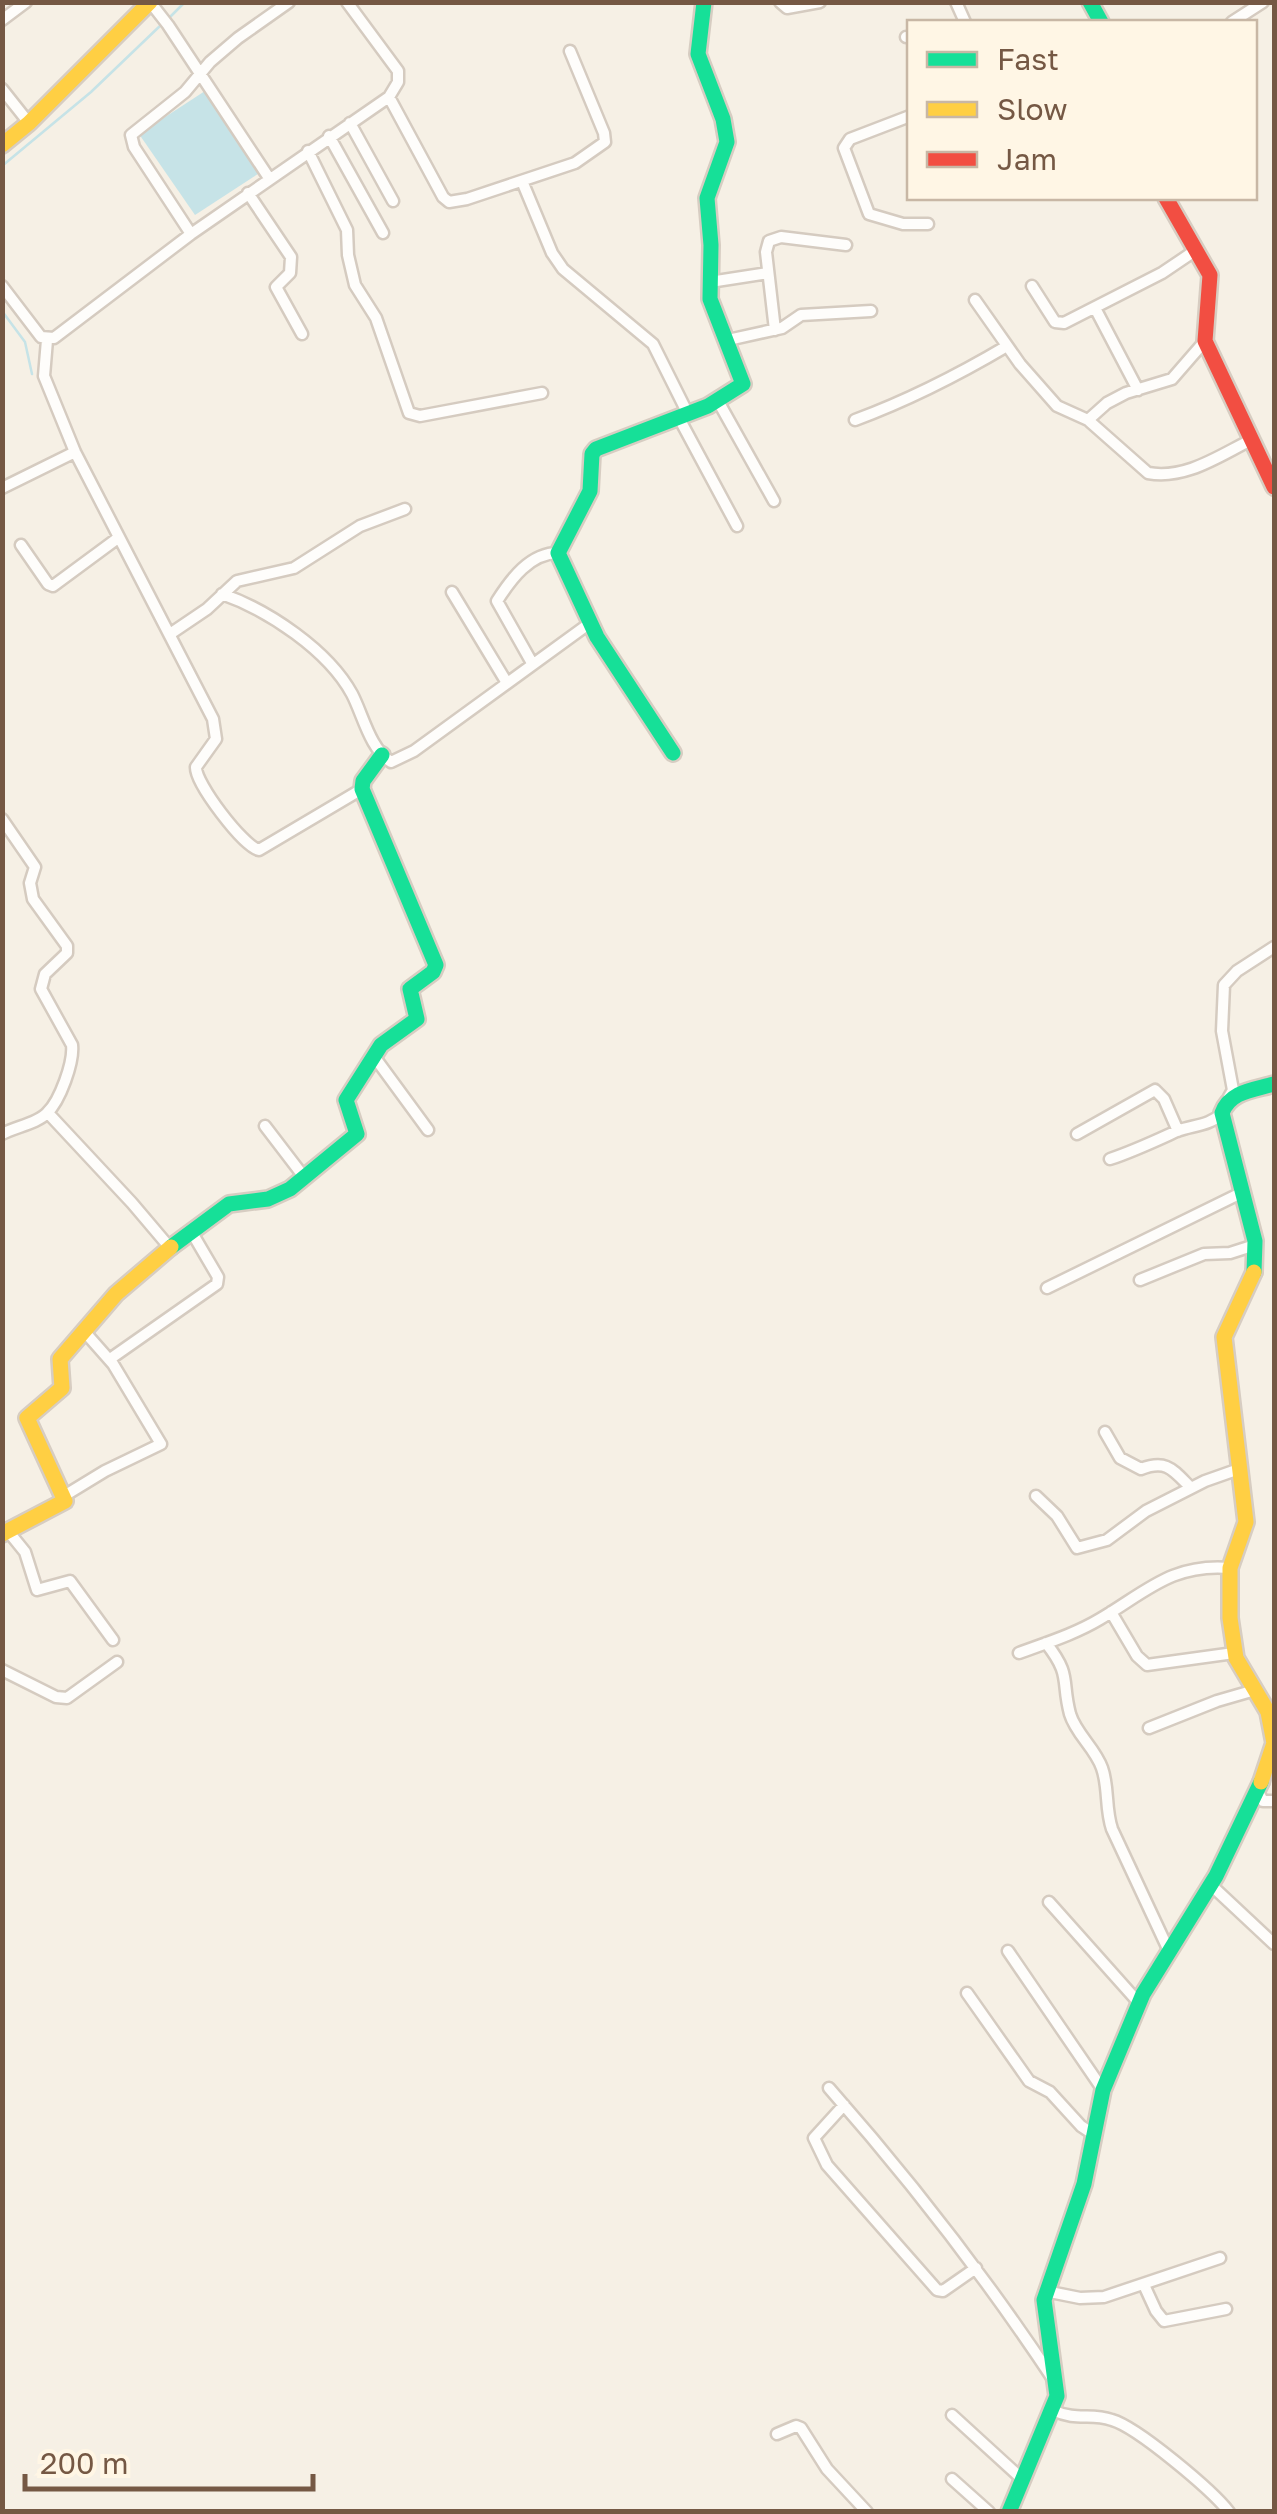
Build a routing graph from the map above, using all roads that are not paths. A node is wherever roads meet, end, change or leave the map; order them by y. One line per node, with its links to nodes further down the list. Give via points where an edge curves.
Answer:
1 (26, 2): 9 (street)
2 (289, 2): 12 (street)
3 (347, 2): 14 (street, via 398,71)
4 (704, 2): 32 (street, via 696,44 727,145 706,205)
5 (780, 2): 6 (street, via 788,8)
6 (820, 2)
7 (1263, 2): 10 (street)
8 (154, 7): 12 (street); 16 (street)
9 (2, 20)
10 (1235, 20)
11 (570, 51): 22 (street, via 605,142 575,163)
12 (201, 74): 21 (street); 28 (street, via 130,140)
13 (2, 89): 16 (street)
14 (388, 96): 17 (street); 22 (street, via 446,200)
15 (907, 117): 26 (street, via 850,139 844,148 869,214)
16 (29, 123): 19 (street)
17 (350, 123): 18 (street); 25 (street)
18 (329, 136): 20 (street); 27 (street)
19 (2, 144)
20 (308, 151): 21 (street); 45 (street, via 347,230 355,285 376,318 410,413)
21 (270, 178): 23 (street)
22 (522, 181): 47 (street, via 562,269 654,344)
23 (248, 194): 28 (street); 39 (street, via 291,257 290,272 276,287)
24 (1167, 200): 30 (street)
25 (393, 201)
26 (928, 224)
27 (383, 233)
28 (191, 234): 40 (street)
29 (846, 245): 31 (street, via 774,239 766,245)
30 (1196, 250): 36 (street); 42 (street, via 1212,290)
31 (768, 273): 32 (street); 38 (street)
32 (710, 282): 41 (street, via 712,310)
33 (2, 286): 40 (street)
34 (1032, 286): 36 (street, via 1058,325)
35 (974, 300): 43 (street)
36 (1095, 308): 44 (street)
37 (871, 311): 38 (street, via 801,315)
38 (776, 330): 41 (street)
39 (302, 334)
40 (48, 340): 51 (street, via 44,376)
41 (728, 340): 46 (street, via 742,384)
42 (1205, 341): 44 (street, via 1172,379); 50 (street)
43 (1007, 346): 48 (street); 49 (street, via 1057,406)
44 (1138, 390): 49 (street)
45 (542, 393)
46 (718, 401): 47 (street); 54 (street)
47 (684, 416): 56 (street); 59 (street, via 596,449 590,491)
48 (855, 420)
49 (1088, 420): 50 (street, via 1134,464 1160,475 1191,470)
50 (1253, 439): 52 (street)
51 (76, 452): 53 (street); 57 (street)
52 (1272, 480)
53 (2, 488)
54 (774, 501)
55 (405, 509): 61 (street, via 360,526 294,568 248,576)
56 (737, 526)
57 (118, 538): 58 (street, via 53,586); 63 (street)
58 (21, 546)
59 (558, 553): 62 (street); 64 (street, via 536,557 496,601)
60 (452, 592): 65 (street)
61 (228, 596): 63 (street); 67 (street, via 280,620 336,674)
62 (590, 623): 64 (street); 66 (street)
63 (170, 634): 68 (street, via 216,730 195,774 246,845 259,850)
64 (532, 664): 65 (street)
65 (508, 683): 67 (street, via 395,762)
66 (674, 753)
67 (382, 755): 68 (street)
68 (362, 789): 71 (street, via 436,965 410,989 417,1018)
69 (2, 819): 74 (street, via 34,866 33,899 68,950 42,982 43,997 73,1054)
70 (1274, 947): 73 (street, via 1224,985 1222,1030 1233,1090)
71 (373, 1055): 76 (street); 81 (street, via 345,1103 359,1131)
72 (1274, 1084): 73 (street)
73 (1225, 1105): 77 (street, via 1214,1120); 82 (street)
74 (48, 1113): 78 (street); 85 (street)
75 (266, 1126): 81 (street)
76 (428, 1130)
77 (1178, 1131): 79 (street, via 1156,1090); 80 (street)
78 (2, 1134)
79 (1077, 1134)
80 (1110, 1159)
81 (304, 1177): 83 (street, via 270,1199 236,1200)
82 (1243, 1192): 84 (street); 87 (street)
83 (191, 1231): 85 (street); 89 (street, via 217,1284)
84 (1254, 1245): 86 (street, via 1204,1254); 91 (street, via 1254,1273 1224,1338)
85 (171, 1250): 88 (street)
86 (1140, 1280)
87 (1047, 1288)
88 (83, 1330): 89 (street); 93 (street, via 60,1358 62,1388 27,1418)
89 (110, 1359): 93 (street, via 161,1444)
90 (1104, 1432): 92 (street, via 1125,1462 1141,1469 1166,1466)
91 (1239, 1469): 92 (street); 96 (street, via 1246,1522)
92 (1191, 1488): 94 (street, via 1107,1540 1077,1548)
93 (64, 1496): 95 (street, via 60,1506)
94 (1036, 1496)
95 (6, 1533): 98 (street, via 25,1552 38,1590 70,1581)
96 (1230, 1568): 97 (street, via 1175,1574); 100 (street)
97 (1110, 1612): 99 (street); 100 (street, via 1147,1665)
98 (112, 1640)
99 (1046, 1643): 101 (street); 112 (street, via 1066,1672 1073,1720 1104,1772 1112,1829)
100 (1234, 1652): 104 (street)
101 (1019, 1653)
102 (117, 1662): 103 (street, via 67,1698)
103 (2, 1670)
104 (1255, 1690): 105 (street); 106 (street, via 1274,1743)
105 (1149, 1728)
106 (1258, 1792): 107 (street); 108 (street)
107 (1274, 1801)
108 (1210, 1885): 110 (street); 112 (street)
109 (1049, 1902): 114 (street)
110 (1274, 1944)
111 (1008, 1951): 116 (street)
112 (1169, 1951): 114 (street)
113 (967, 1993): 118 (street, via 1028,2081 1050,2092)
114 (1139, 2003): 116 (street)
115 (830, 2088): 117 (street)
116 (1103, 2090): 118 (street)
117 (844, 2105): 120 (street); 120 (street, via 814,2138 827,2165 937,2290)
118 (1093, 2134): 122 (street, via 1077,2208)
119 (1220, 2258): 121 (street)
120 (976, 2268): 124 (street)
121 (1144, 2286): 122 (street, via 1091,2298); 123 (street, via 1164,2321)
122 (1045, 2291): 124 (street)
123 (1226, 2309)
124 (1054, 2380): 125 (street)
125 (1052, 2410): 128 (street); 133 (street, via 1126,2424)
126 (952, 2415): 128 (street)
127 (777, 2434): 130 (street, via 801,2428)
128 (1022, 2479): 132 (street)
129 (952, 2480): 131 (street)
130 (867, 2512)
131 (988, 2512)
132 (1009, 2512)
133 (1229, 2512)

